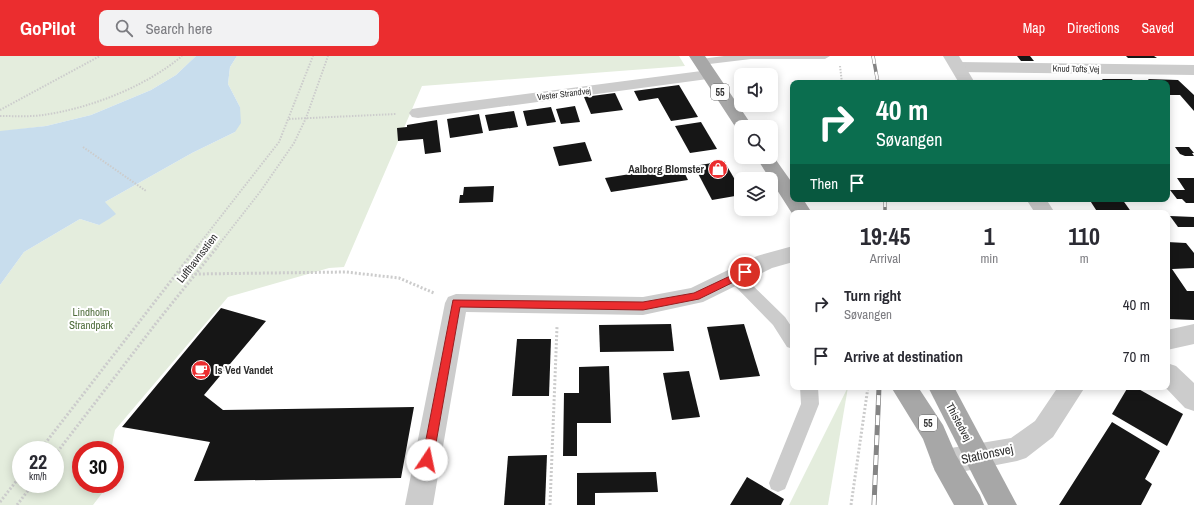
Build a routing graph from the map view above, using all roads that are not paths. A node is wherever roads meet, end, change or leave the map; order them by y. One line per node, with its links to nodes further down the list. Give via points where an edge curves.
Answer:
1 (826, 56): 3 (lane, via 751,56)
2 (955, 62): 4 (street, Knud Tofts Vej); 5 (street)
3 (702, 64): 6 (street, Vester Strandvej); 7 (main road, 55)
4 (1194, 70)
5 (965, 80)
6 (418, 113)
7 (739, 120)
8 (770, 164): 9 (main road)
9 (790, 195)
10 (790, 255): 11 (street, via 766,262)
11 (735, 277): 13 (lane, via 779,321); 24 (street, via 695,296 643,306 456,303)
12 (1194, 334): 14 (street)
13 (790, 338)
14 (1170, 339)
15 (1170, 376): 20 (street)
16 (809, 390): 23 (lane, via 810,404)
17 (906, 390): 22 (main road, 55, via 934,433)
18 (943, 390): 21 (main road, Thistedvej / 55)
19 (1070, 390): 21 (street, Stationsvej, via 1044,429 1016,450)
20 (1194, 400)
21 (977, 457): 22 (street, Stationsvej); 26 (main road, 55)
22 (945, 462): 25 (main road, 55)
23 (778, 483)
24 (419, 505)
25 (970, 505)
26 (1003, 505)

